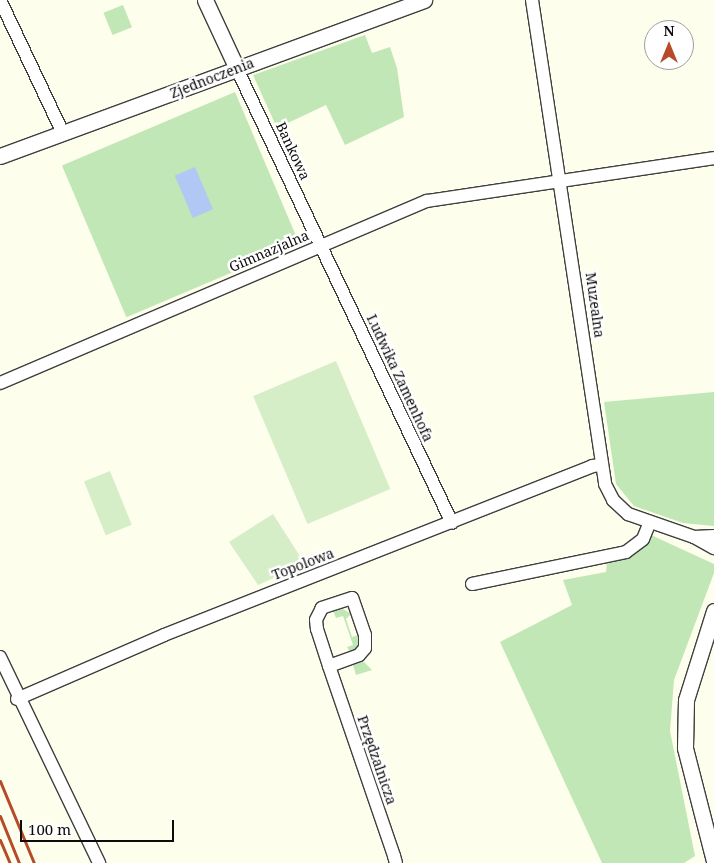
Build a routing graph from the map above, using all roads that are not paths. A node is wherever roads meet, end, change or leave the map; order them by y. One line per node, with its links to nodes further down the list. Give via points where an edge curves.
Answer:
1 (0, 0): 7 (street)
2 (205, 0): 6 (street)
3 (424, 0): 5 (street, Zjednoczenia)
4 (532, 0): 10 (street, Muzealna)
5 (403, 4): 6 (street, Zjednoczenia)
6 (237, 69): 7 (street, Zjednoczenia); 11 (street, Bankowa)
7 (63, 133): 8 (street, Zjednoczenia)
8 (0, 156)
9 (714, 158): 10 (street, Gimnazjalna)
10 (560, 183): 11 (street, Gimnazjalna, via 427,201); 13 (street, Muzealna)
11 (321, 246): 12 (street, Gimnazjalna); 14 (street, Ludwika Zamenhofa)
12 (0, 383)
13 (602, 465): 14 (street, Topolowa, via 592,466); 15 (street, Muzealna, via 605,484 617,505)
14 (452, 523): 23 (street, Topolowa, via 164,635)
15 (649, 524): 17 (street, Muzealna); 19 (street, via 643,539 626,552)
16 (714, 536): 17 (street)
17 (694, 538): 18 (street, Muzealna)
18 (714, 548)
19 (472, 584)
20 (714, 611): 24 (street, via 686,700 685,748)
21 (0, 657): 23 (street)
22 (329, 666): 22 (street, Przędzalnicza, via 359,655 365,648 365,635 352,598 328,605 318,614 317,629); 26 (street, Przędzalnicza)
23 (17, 699): 25 (street)
24 (714, 860): 27 (street)
25 (99, 863)
26 (396, 863)
27 (706, 863)

